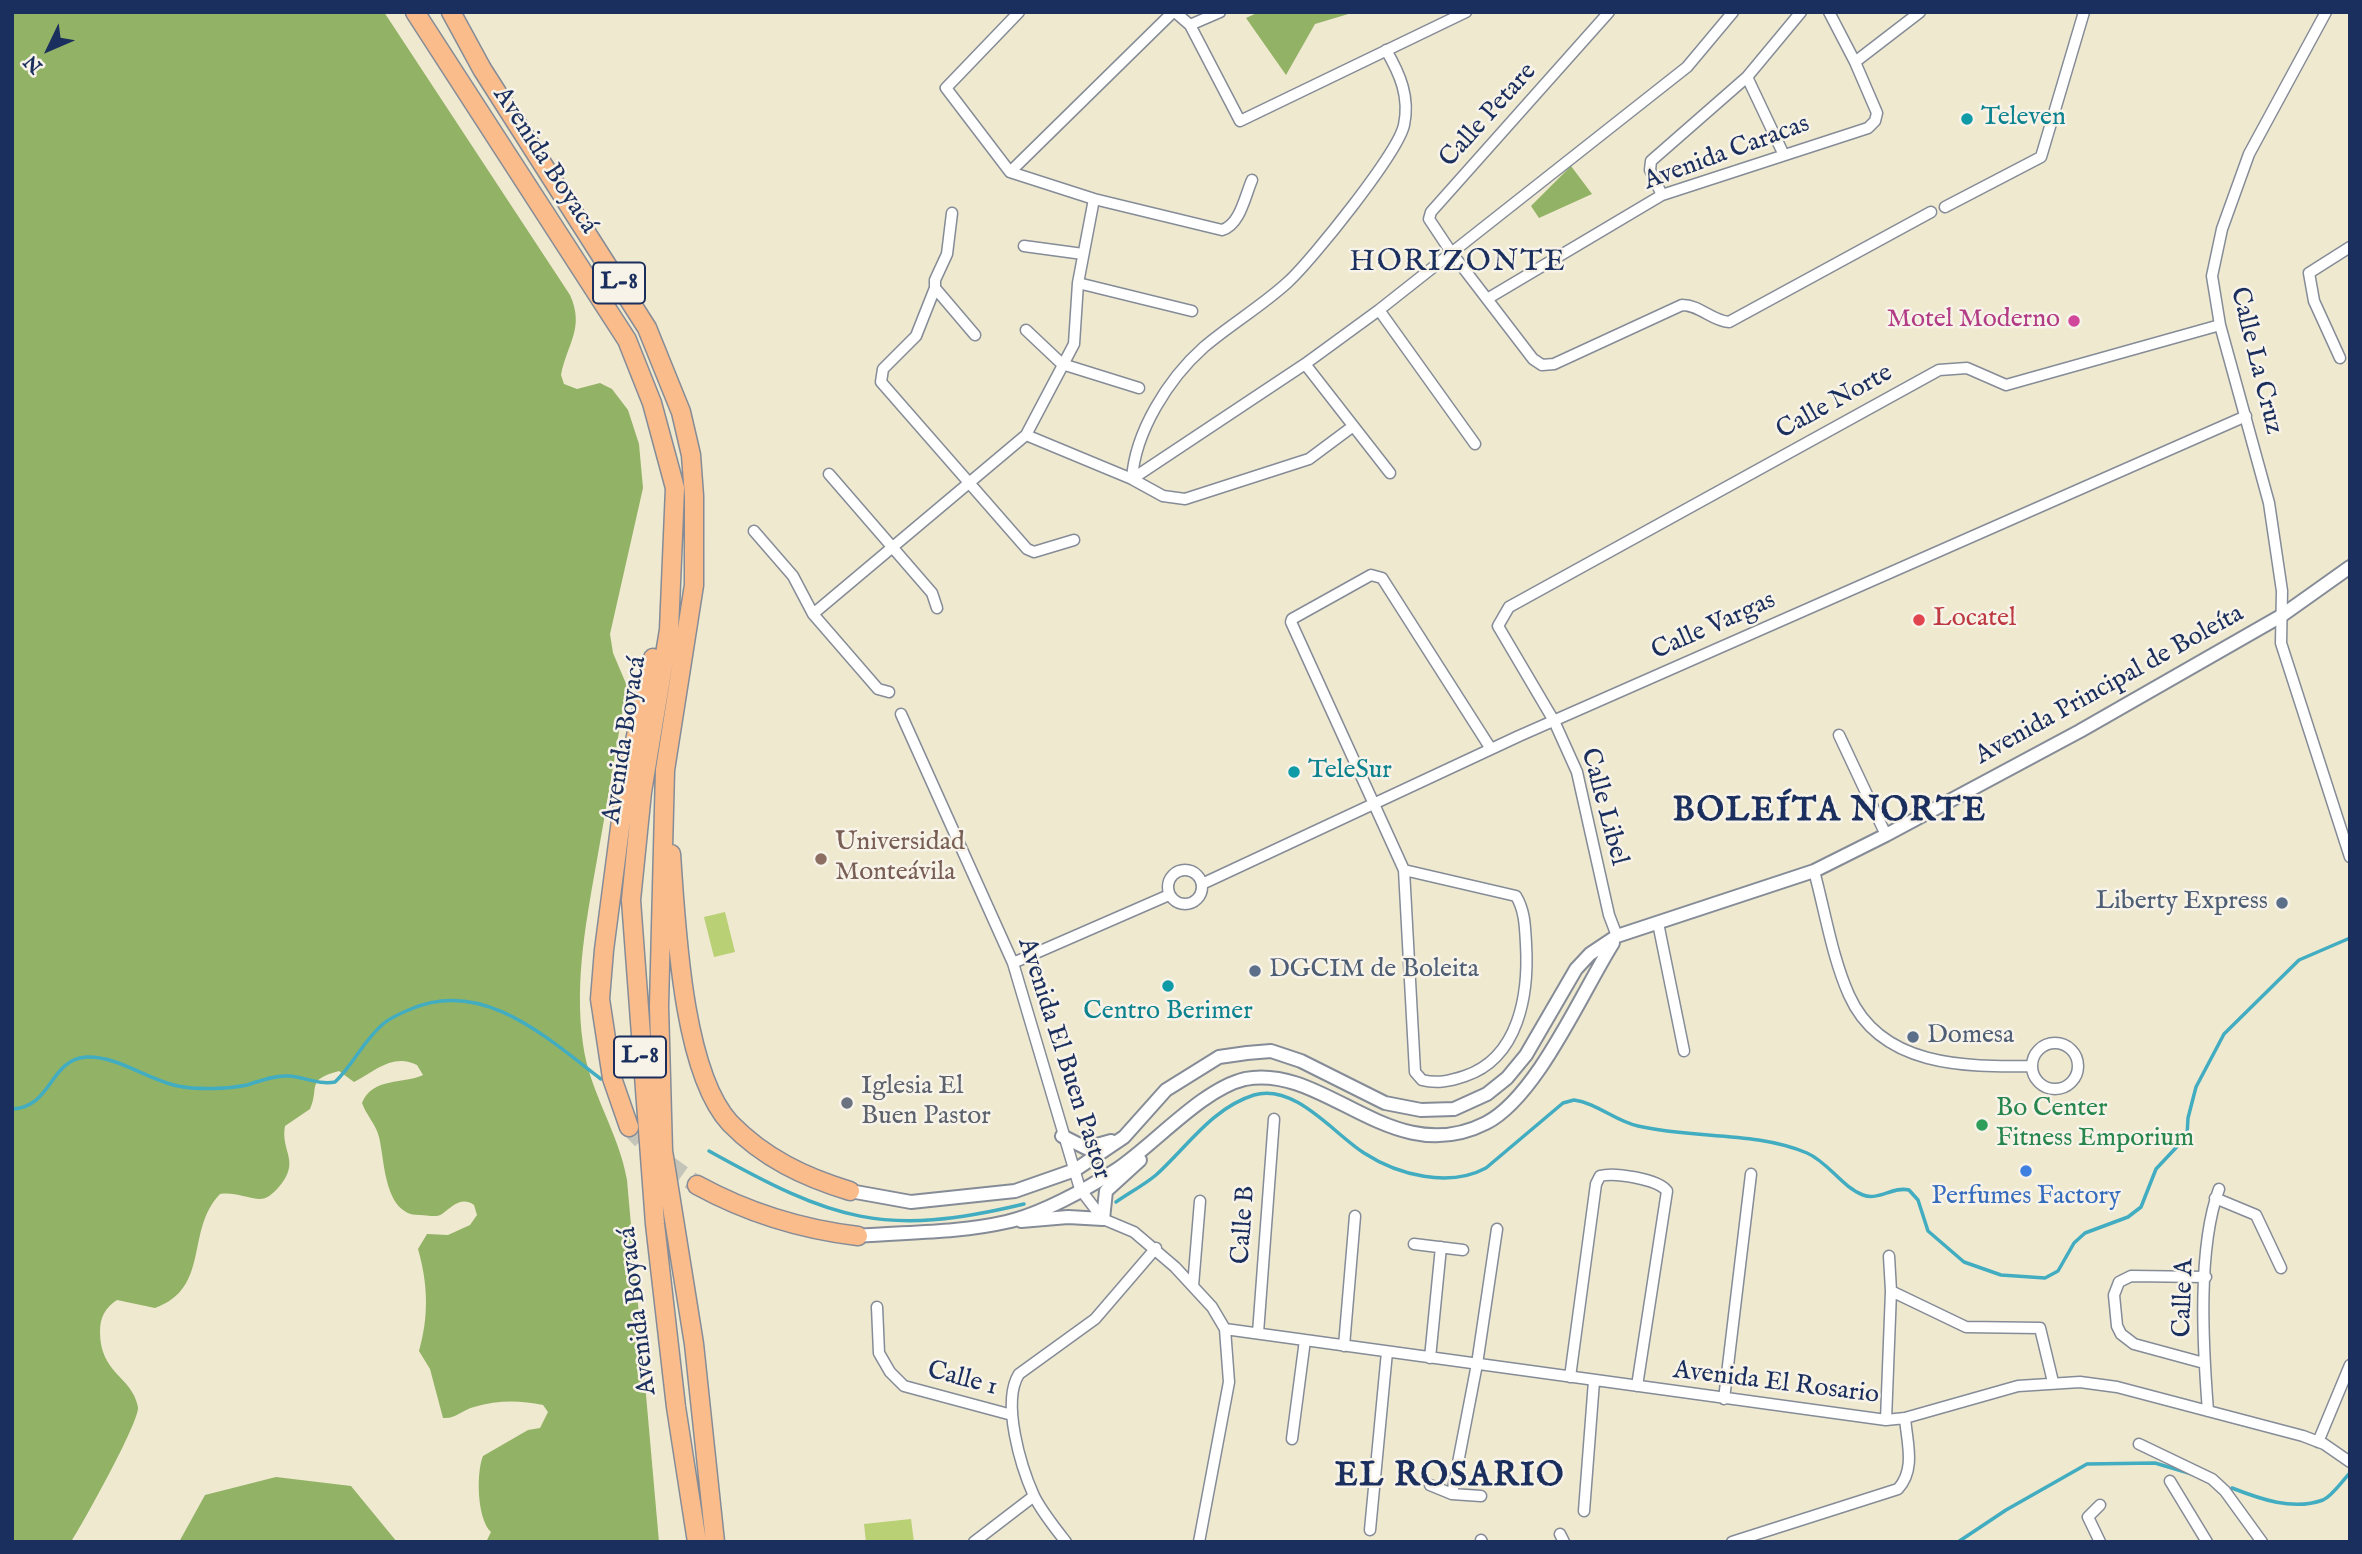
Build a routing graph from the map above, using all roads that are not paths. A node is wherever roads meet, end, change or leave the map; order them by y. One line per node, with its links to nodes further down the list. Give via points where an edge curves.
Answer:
1 (409, 12): 16 (highway)
2 (415, 12): 16 (highway, Avenida Boyacá / L-8)
3 (451, 12): 66 (highway, Avenida Boyacá / L-8, via 482,69 647,328 681,412 691,455 694,585)
4 (1019, 12): 21 (street, via 946,88)
5 (1174, 12): 15 (street); 21 (street)
6 (1220, 12): 15 (street)
7 (1466, 12): 17 (street)
8 (1609, 12): 30 (street, Calle Petare, via 1431,212 1430,224)
9 (1732, 12): 30 (street, via 1687,67)
10 (1801, 12): 19 (street)
11 (1829, 12): 18 (street)
12 (1920, 12): 18 (street)
13 (2084, 12): 25 (street, via 2040,157)
14 (2326, 12): 37 (street, Calle La Cruz, via 2249,154 2222,229 2212,276)
15 (1190, 25): 17 (street, via 1240,121)
16 (438, 47): 56 (highway, Avenida Boyacá / L-8, via 627,340 652,403 675,488)
17 (1386, 50): 50 (street, via 1405,93 1405,122 1395,148 1296,274 1203,348 1185,368 1138,444)
18 (1855, 62): 20 (street, Avenida Caracas, via 1877,113 1875,121 1859,131)
19 (1746, 77): 20 (street); 23 (street, via 1651,161 1650,170)
20 (1783, 153): 23 (street, Avenida Caracas)
21 (1010, 172): 24 (street)
22 (1252, 180): 24 (street, via 1236,220 1222,230)
23 (1662, 195): 34 (street, Avenida Caracas)
24 (1094, 199): 31 (street)
25 (1945, 207)
26 (1931, 212): 34 (street, Calle Petare, via 1736,319 1721,321 1682,305 1548,366 1533,359)
27 (952, 213): 33 (street, via 947,254 934,280)
28 (1024, 246): 31 (street)
29 (2350, 247): 40 (street, via 2309,273 2314,301)
30 (1451, 252): 34 (street, Calle Petare); 35 (street)
31 (1083, 254): 32 (street)
32 (1078, 283): 36 (street); 41 (street, via 1074,344)
33 (935, 288): 39 (street); 51 (street, via 916,336 883,369 880,378)
34 (1487, 299)
35 (1379, 310): 42 (street); 47 (street)
36 (1192, 311)
37 (2220, 325): 44 (street, Calle La Cruz); 60 (street, Calle Norte, via 2006,385 1967,368 1939,370 1509,607)
38 (1026, 330): 41 (street)
39 (975, 335)
40 (2340, 358)
41 (1062, 364): 43 (street); 46 (street)
42 (1305, 364): 45 (street); 50 (street)
43 (1139, 388)
44 (2246, 416): 59 (street, Calle La Cruz, via 2269,503 2282,591); 63 (street, Calle Vargas)
45 (1352, 427): 48 (street); 50 (street, via 1309,459 1185,499 1163,496)
46 (1026, 435): 50 (street); 51 (street)
47 (1475, 444)
48 (1390, 473)
49 (829, 474): 54 (street)
50 (1132, 479)
51 (969, 481): 53 (street, via 1030,552); 54 (street)
52 (754, 531): 58 (street, via 793,576)
53 (1074, 540)
54 (892, 547): 57 (street, via 932,593); 58 (street)
55 (2350, 566): 59 (street, Avenida Principal de Boleíta)
56 (674, 573): 80 (highway, via 626,782 600,999 612,1078); 135 (highway, Avenida Boyacá / L-8, via 631,900 655,1224)
57 (937, 608)
58 (813, 614): 61 (street, via 877,688)
59 (2281, 616): 68 (street, Avenida Principal de Boleíta); 69 (street, Calle La Cruz, via 2281,643)
60 (1499, 620): 63 (street, Calle Libel, via 1502,635)
61 (889, 692)
62 (901, 714): 76 (street, Avenida El Buen Pastor)
63 (1553, 721): 65 (street, Calle Vargas); 75 (street, Calle Libel, via 1577,772)
64 (1839, 735): 68 (street)
65 (1491, 750): 67 (street, Calle Vargas); 67 (street, via 1382,578 1371,575 1296,615 1291,622)
66 (665, 771): 88 (highway, via 684,984 709,1089 729,1122 760,1149 790,1170); 136 (highway, Avenida Boyacá / L-8, via 659,901 663,1151 694,1344)
67 (1376, 803): 70 (street); 72 (street, Calle Vargas)
68 (1886, 835): 71 (street, Avenida Principal de Boleíta)
69 (2350, 857)
70 (1404, 870): 70 (street, via 1415,1072 1422,1080 1449,1082 1482,1070 1512,1033 1526,992 1525,923 1516,896)
71 (1814, 871): 74 (street); 78 (street, via 1847,992 1872,1027 1891,1043 1944,1063)
72 (1202, 884): 73 (street, Calle Vargas, via 1201,895 1188,904 1177,903); 73 (street, via 1197,875 1182,870 1170,880)
73 (1170, 895): 76 (street, Calle Vargas)
74 (1658, 923): 75 (street); 77 (street)
75 (1617, 936): 82 (street, via 1576,969 1526,1055 1507,1078 1487,1094 1454,1109 1421,1110 1385,1103 1301,1061 1271,1051 1247,1053 1219,1058 1166,1090); 83 (street, via 1547,1059 1511,1104 1477,1127 1414,1135 1292,1081 1269,1077 1243,1080 1205,1098)
76 (1013, 962): 81 (street, Avenida El Buen Pastor)
77 (1684, 1051)
78 (2031, 1066): 78 (street, via 2036,1081 2052,1090 2071,1083 2078,1063 2069,1047 2053,1043 2038,1049)
79 (1274, 1119): 106 (street, Calle B)
80 (629, 1127)
81 (1062, 1136): 82 (street, via 1086,1148); 84 (street, Avenida El Buen Pastor)
82 (1124, 1137): 84 (street)
83 (1155, 1142): 87 (street); 91 (street, via 1106,1191)
84 (1075, 1170): 87 (street, Avenida El Buen Pastor); 88 (street, via 1015,1191 966,1198 911,1202)
85 (1751, 1174): 118 (street)
86 (696, 1185): 94 (highway, via 769,1218 815,1231)
87 (1080, 1189): 91 (street, Avenida El Buen Pastor); 92 (street)
88 (850, 1191)
89 (1200, 1201): 102 (street)
90 (1355, 1216): 108 (street)
91 (1103, 1219): 92 (street); 97 (street, Avenida El Buen Pastor)
92 (1006, 1222): 94 (street)
93 (1497, 1228): 112 (street)
94 (858, 1236)
95 (1414, 1244): 96 (street)
96 (1441, 1247): 98 (street); 110 (street)
97 (1156, 1248): 102 (street, Avenida El Buen Pastor); 120 (street, via 1095,1319 1019,1374 1011,1393)
98 (1463, 1250)
99 (1889, 1256): 103 (street)
100 (2281, 1268): 101 (street, Calle A, via 2256,1215 2217,1193 2208,1223)
101 (2206, 1277): 111 (street, Calle A); 111 (street, via 2130,1276 2119,1282 2114,1295 2117,1326 2127,1340)
102 (1193, 1286): 105 (street, Avenida El Buen Pastor)
103 (1891, 1291): 116 (street, via 1966,1327 2040,1328); 122 (street)
104 (877, 1307): 120 (street, Calle 1, via 879,1353 904,1386)
105 (1224, 1329): 106 (street, Avenida El Rosario); 139 (street, Avenida El Buen Pastor, via 1229,1382)
106 (1258, 1333): 107 (street, Avenida El Rosario)
107 (1306, 1340): 108 (street, Avenida El Rosario); 123 (street)
108 (1344, 1346): 109 (street, Avenida El Rosario)
109 (1387, 1352): 110 (street, Avenida El Rosario); 134 (street)
110 (1430, 1357): 112 (street, Avenida El Rosario)
111 (2204, 1363): 119 (street, Calle A)
112 (1477, 1364): 114 (street, Avenida El Rosario); 129 (street)
113 (2350, 1365): 124 (street)
114 (1570, 1377): 115 (street, Avenida El Rosario); 117 (street, via 1600,1177 1608,1174 1657,1183 1667,1191)
115 (1594, 1381): 117 (street, Avenida El Rosario); 133 (street)
116 (2053, 1382): 119 (street, Avenida El Rosario, via 2118,1387); 121 (street, Avenida El Rosario, via 2018,1386)
117 (1637, 1386): 118 (street, Avenida El Rosario)
118 (1724, 1399): 122 (street, Avenida El Rosario)
119 (2208, 1411): 124 (street, Avenida El Rosario)
120 (1012, 1415): 130 (street)
121 (1905, 1418): 122 (street, Avenida El Rosario); 140 (street, via 1910,1468 1898,1489)
122 (1886, 1420)
123 (1293, 1439)
124 (2318, 1442): 126 (street, Avenida El Rosario)
125 (2139, 1444): 143 (street, via 2212,1479)
126 (2350, 1462)
127 (2170, 1481): 142 (street)
128 (1430, 1485): 129 (street)
129 (1452, 1494): 131 (street)
130 (1034, 1496): 137 (street); 138 (street)
131 (1481, 1496)
132 (2100, 1506): 141 (street, via 2088,1517)
133 (1584, 1511)
134 (1370, 1530)
135 (697, 1542)
136 (715, 1542)
137 (974, 1542)
138 (1066, 1542)
139 (1199, 1542)
140 (1732, 1542)
141 (2100, 1542)
142 (2207, 1542)
143 (2262, 1542)

